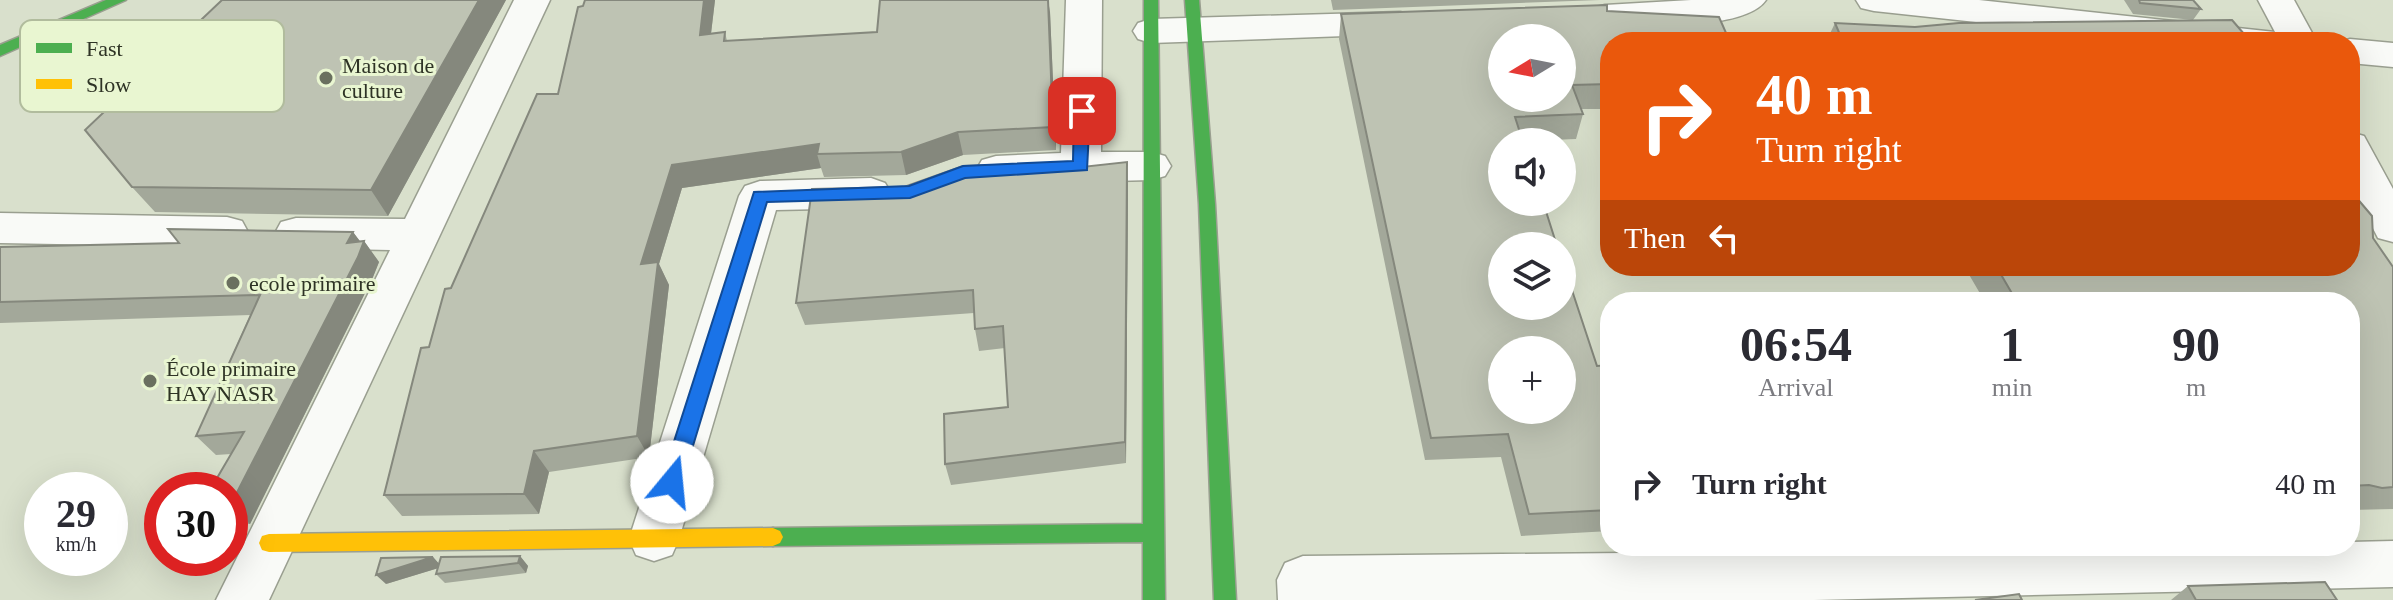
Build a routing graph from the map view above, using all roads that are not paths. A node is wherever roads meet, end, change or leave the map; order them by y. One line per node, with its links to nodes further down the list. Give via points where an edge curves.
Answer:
1 (119, 0): 11 (main road)
2 (532, 0): 26 (street)
3 (1084, 0): 19 (street)
4 (1109, 0): 19 (street)
5 (1748, 0): 10 (street, via 1729,9)
6 (1874, 0): 13 (street)
7 (2276, 0): 14 (street)
8 (1151, 15): 9 (street); 20 (main road)
9 (1193, 15): 12 (street); 35 (main road)
10 (1578, 17)
11 (72, 20)
12 (1440, 21)
13 (2159, 32)
14 (2294, 32)
15 (20, 42): 16 (main road)
16 (0, 51)
17 (2360, 52): 18 (street)
18 (2393, 55)
19 (1094, 166): 20 (street); 21 (street)
20 (1151, 166): 28 (main road)
21 (963, 172)
22 (2360, 191): 27 (street)
23 (910, 192): 29 (street, via 760,196)
24 (0, 204): 25 (street)
25 (18, 228): 26 (street)
26 (417, 235): 30 (street)
27 (2370, 236)
28 (1154, 533): 29 (main road); 34 (main road)
29 (654, 539): 30 (main road)
30 (269, 543): 33 (street)
31 (2393, 564): 32 (street)
32 (1784, 588): 36 (street, via 1303,580)
33 (242, 600)
34 (1154, 600)
35 (1225, 600)
36 (1304, 600)

